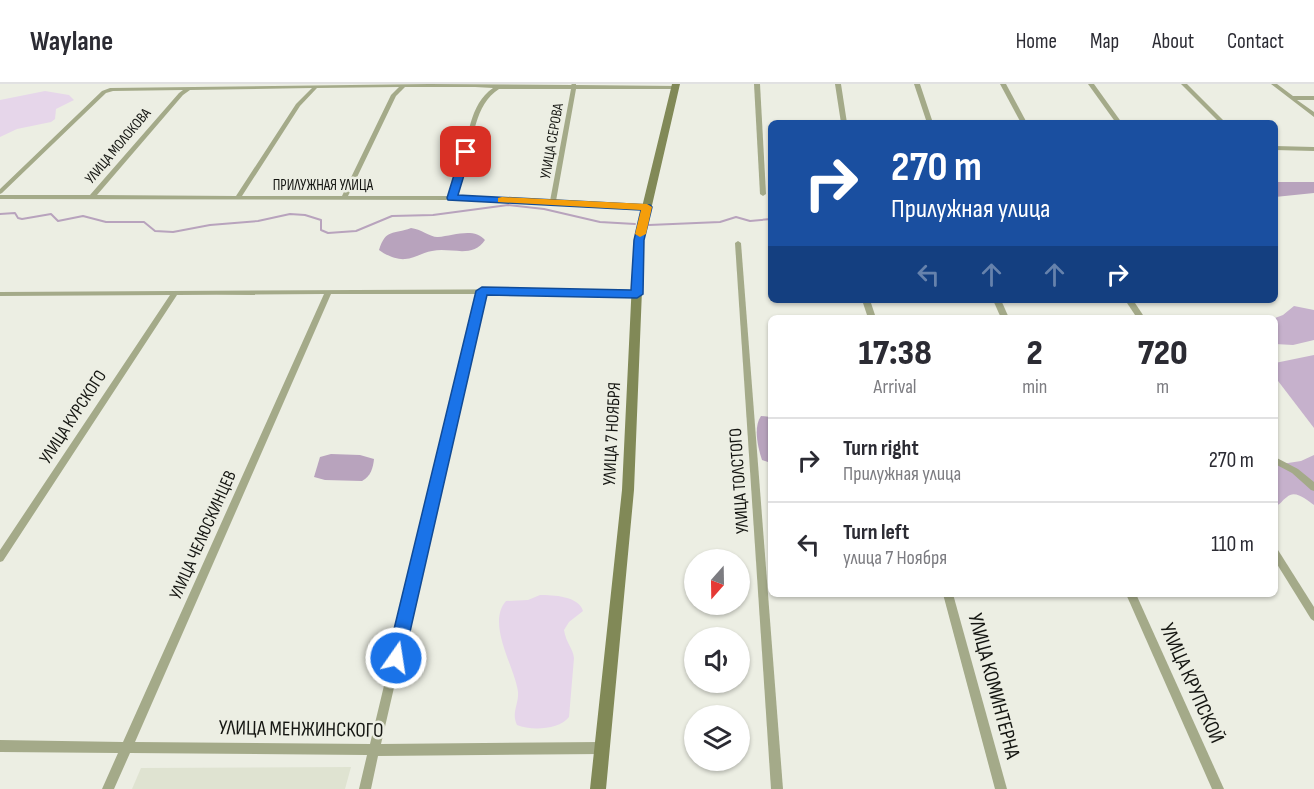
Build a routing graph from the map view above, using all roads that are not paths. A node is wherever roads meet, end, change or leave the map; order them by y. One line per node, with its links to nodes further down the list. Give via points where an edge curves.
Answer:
1 (757, 84): 25 (street)
2 (838, 84): 17 (street)
3 (917, 84): 18 (street)
4 (1003, 84): 19 (street)
5 (1091, 84): 20 (street)
6 (1184, 84): 21 (street)
7 (1274, 84): 14 (street)
8 (676, 85): 10 (street); 32 (street, УЛИЦА 7 НОЯБРЯ)
9 (403, 86): 11 (street); 13 (street); 29 (street, via 395,92)
10 (574, 86): 11 (street); 31 (street, УЛИЦА СЕРОВА)
11 (498, 87): 30 (street, via 485,97)
12 (189, 88): 13 (street); 24 (street, via 109,89); 26 (street, УЛИЦА МОЛОКОВА)
13 (315, 88): 28 (street, via 298,105)
14 (1292, 98): 15 (street); 16 (street)
15 (1314, 98)
16 (1314, 115)
17 (844, 120)
18 (929, 120)
19 (1022, 120)
20 (1117, 120)
21 (1220, 120)
22 (1278, 148): 23 (street)
23 (1314, 149)
24 (0, 192)
25 (764, 194)
26 (93, 196): 27 (street, ПРИЛУЖНАЯ УЛИЦА); 28 (street, ПРИЛУЖНАЯ УЛИЦА)
27 (0, 197)
28 (238, 198): 29 (street, ПРИЛУЖНАЯ УЛИЦА)
29 (344, 198): 30 (street, ПРИЛУЖНАЯ УЛИЦА)
30 (452, 198): 31 (street, ПРИЛУЖНАЯ УЛИЦА)
31 (553, 202): 32 (street, ПРИЛУЖНАЯ УЛИЦА)
32 (647, 207): 36 (street, УЛИЦА 7 НОЯБРЯ, via 639,240)
33 (738, 243): 53 (street, УЛИЦА ТОЛСТОГО)
34 (482, 291): 35 (street); 36 (street); 49 (street)
35 (328, 293): 38 (street, via 243,291); 47 (street, УЛИЦА ЧЕЛЮСКИНЦЕВ)
36 (637, 294): 48 (street, УЛИЦА 7 НОЯБРЯ, via 628,490)
37 (0, 295): 38 (street)
38 (174, 295): 41 (street, УЛИЦА КУРСКОГО)
39 (1278, 462): 40 (street)
40 (1314, 487)
41 (0, 558)
42 (1278, 558): 45 (street)
43 (949, 597): 54 (street, УЛИЦА КОМИНТЕРНА)
44 (1132, 597): 55 (street, УЛИЦА КРУПСКОЙ)
45 (1314, 615)
46 (0, 746): 47 (street, УЛИЦА МЕНЖИНСКОГО)
47 (128, 747): 49 (street, УЛИЦА МЕНЖИНСКОГО); 50 (street, УЛИЦА ЧЕЛЮСКИНЦЕВ)
48 (601, 748): 49 (street, УЛИЦА МЕНЖИНСКОГО); 52 (street, УЛИЦА 7 НОЯБРЯ)
49 (374, 750): 51 (street)
50 (108, 789)
51 (365, 789)
52 (598, 789)
53 (777, 789)
54 (1001, 789)
55 (1218, 789)

